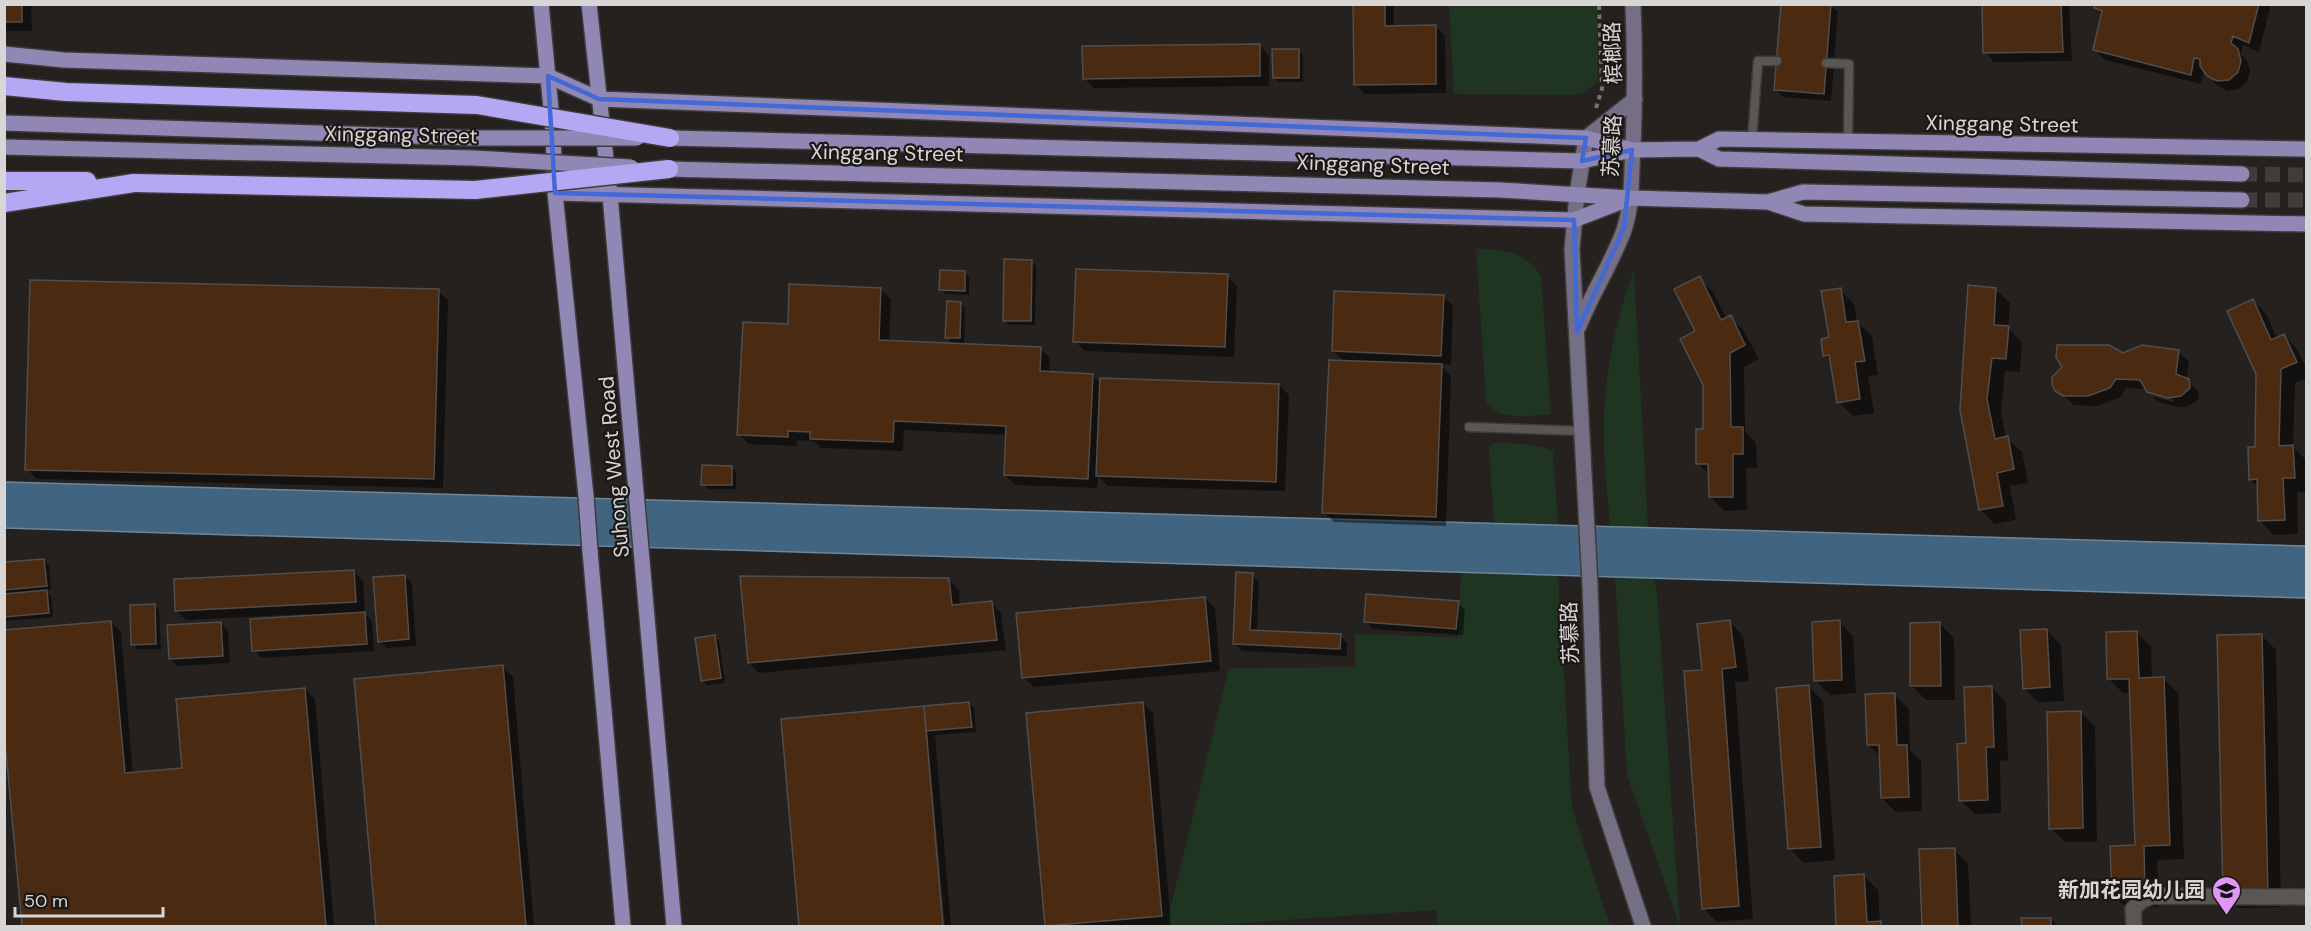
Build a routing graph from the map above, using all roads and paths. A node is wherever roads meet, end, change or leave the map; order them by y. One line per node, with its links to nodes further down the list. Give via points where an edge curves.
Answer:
1 (541, 4): 8 (main road, Suhong West Road)
2 (589, 4): 10 (main road, Suhong West Road)
3 (1599, 4): 14 (path, via 1602,89)
4 (1633, 4): 11 (main road, 槟榔路)
5 (4, 54): 8 (main road, via 64,60)
6 (1777, 62): 15 (lane, via 1758,60)
7 (1827, 63): 16 (lane, via 1849,64)
8 (548, 76): 10 (main road); 26 (main road, Suhong West Road)
9 (4, 87): 13 (highway, bridge, via 477,105)
10 (599, 99): 14 (main road); 28 (main road, Suhong West Road)
11 (1635, 99): 14 (main road, 苏慕路); 19 (main road, 苏慕路)
12 (4, 123): 13 (main road, Xinggang Street, bridge, via 474,138)
13 (670, 138): 21 (main road, Xinggang Street)
14 (1586, 138): 19 (main road); 21 (main road, 苏慕路)
15 (1752, 140): 16 (main road, Xinggang Street); 18 (main road, Xinggang Street, via 1719,139)
16 (1848, 143): 20 (main road, Xinggang Street)
17 (4, 147): 22 (main road, Xinggang Street, bridge, via 473,158)
18 (1699, 149): 19 (main road, Xinggang Street); 23 (main road, Xinggang Street, via 1719,159)
19 (1632, 150): 21 (main road, Xinggang Street); 29 (main road, 苏慕路)
20 (2307, 150)
21 (1582, 161): 27 (main road, 苏慕路)
22 (669, 169): 25 (highway, bridge, via 475,190); 27 (main road, Xinggang Street)
23 (2242, 174)
24 (4, 181): 25 (highway)
25 (134, 183): 32 (highway)
26 (555, 193): 28 (main road); 39 (main road, Suhong West Road, bridge)
27 (1577, 194): 29 (main road, Xinggang Street); 33 (main road, 苏慕路)
28 (610, 195): 33 (main road); 40 (main road, Suhong West Road)
29 (1631, 198): 31 (main road, Xinggang Street); 33 (main road); 35 (main road, 苏慕路, via 1615,252)
30 (2242, 200): 31 (main road, Xinggang Street, via 1803,192)
31 (1768, 202): 34 (main road, Xinggang Street, via 1804,214)
32 (4, 203)
33 (1575, 220): 35 (main road, 苏慕路, via 1572,249)
34 (2307, 224)
35 (1576, 332): 37 (main road, 苏慕路)
36 (1469, 427): 37 (lane)
37 (1582, 431): 41 (main road, 苏慕路, via 1597,787)
38 (2307, 897): 42 (street, via 2152,896 2133,909)
39 (623, 927)
40 (674, 927)
41 (1643, 927)
42 (2134, 927)

